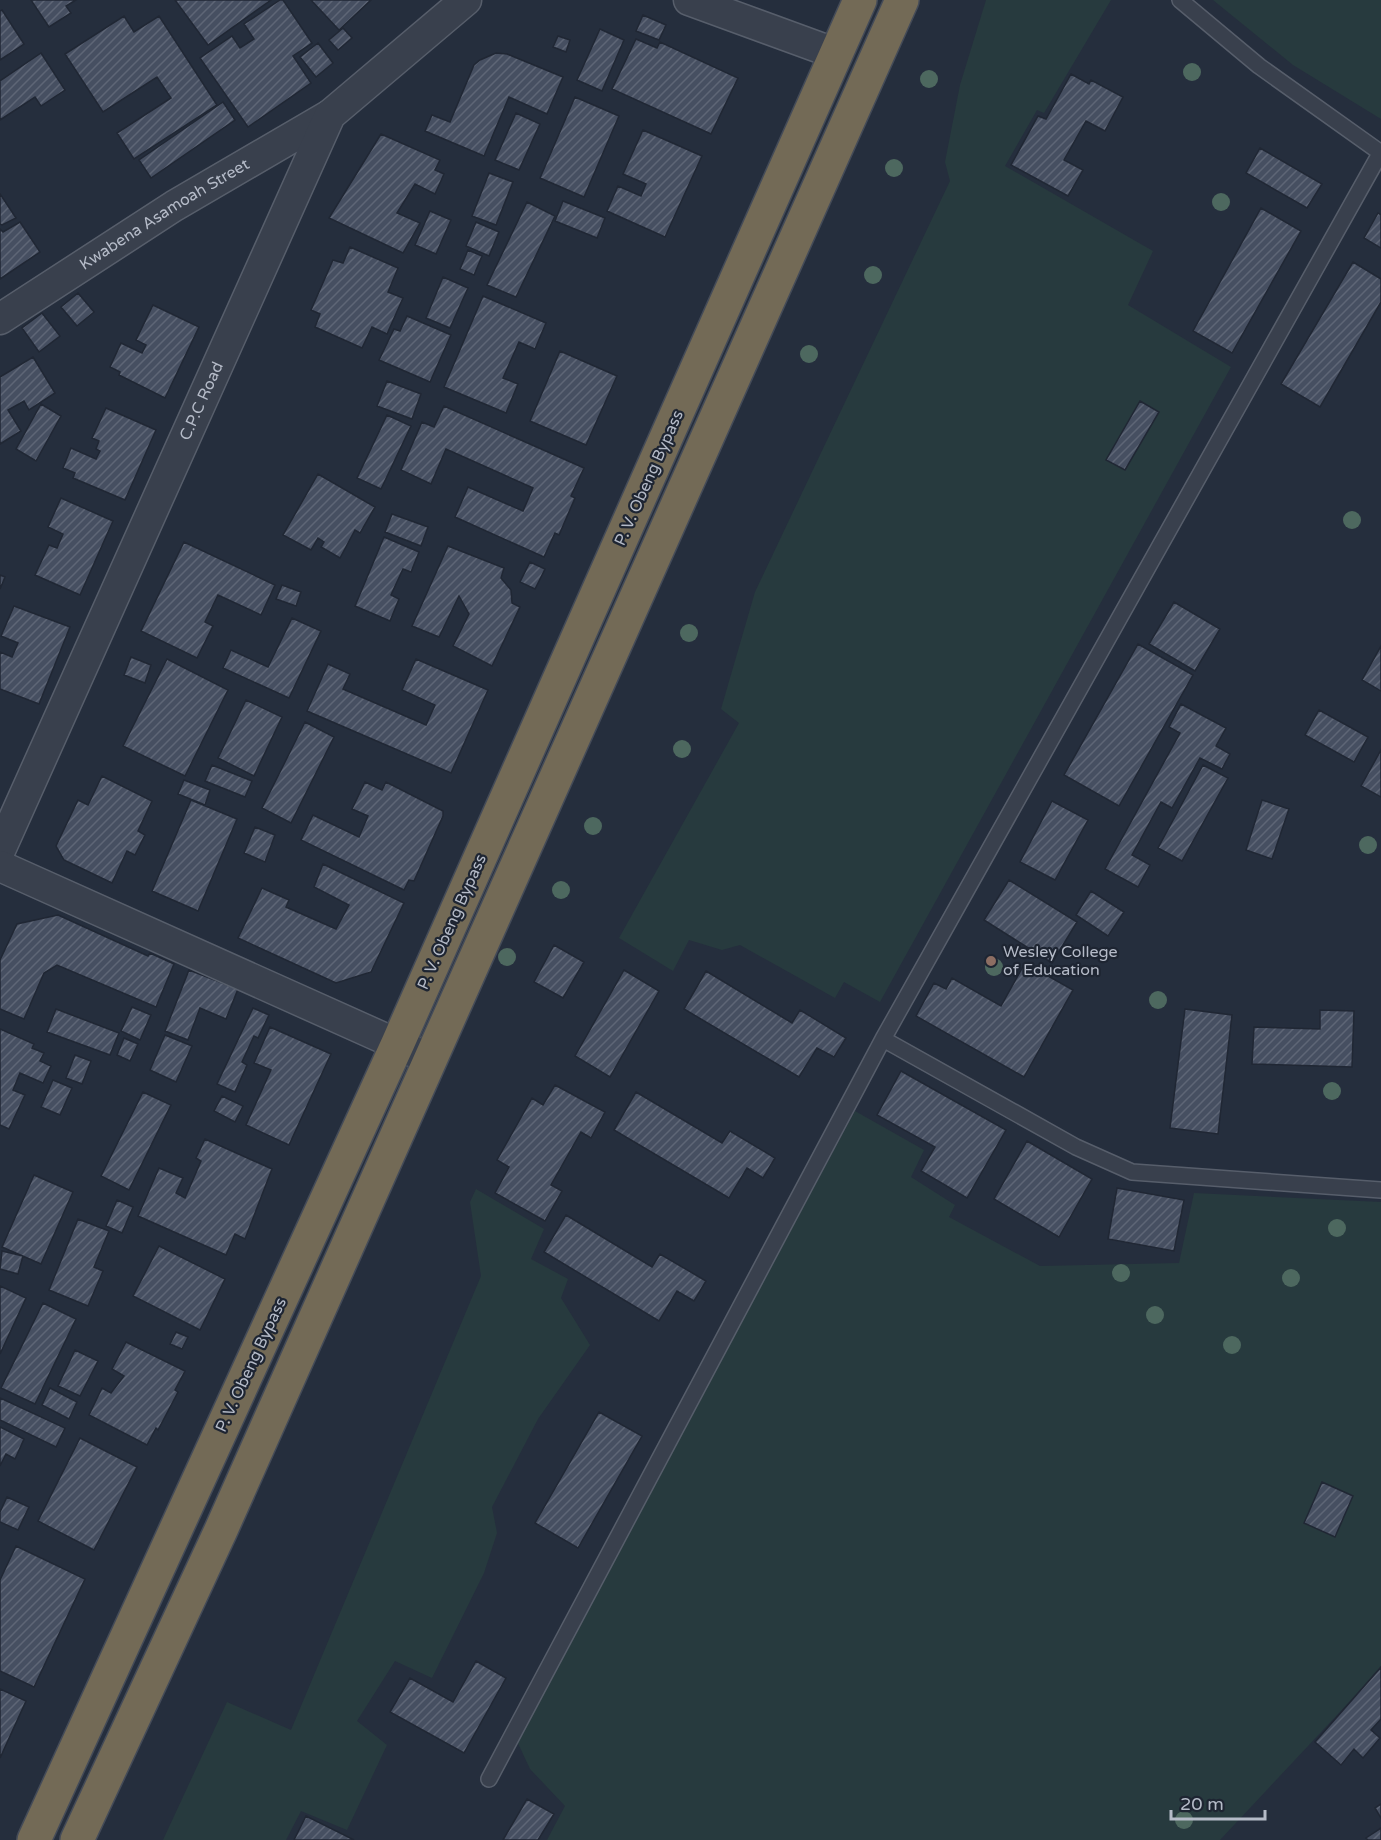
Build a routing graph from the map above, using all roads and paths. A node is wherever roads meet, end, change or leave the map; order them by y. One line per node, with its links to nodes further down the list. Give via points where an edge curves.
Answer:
1 (466, 0): 8 (street, C.P.C Road)
2 (689, 0): 6 (street)
3 (860, 0): 6 (highway, P. V. Obeng Bypass)
4 (902, 0): 7 (highway)
5 (1180, 0): 9 (lane, via 1259,66)
6 (837, 54): 7 (highway); 14 (highway, P. V. Obeng Bypass)
7 (872, 69): 15 (highway)
8 (330, 115): 10 (street, Kwabena Asamoah Street, via 174,206); 11 (street, C.P.C Road)
9 (1381, 153): 13 (lane)
10 (0, 319)
11 (0, 850)
12 (0, 866): 14 (street)
13 (883, 1040): 16 (lane, via 1076,1147 1132,1172); 17 (lane)
14 (398, 1043): 15 (street); 18 (highway, P. V. Obeng Bypass)
15 (430, 1059): 19 (highway, via 226,1519)
16 (1381, 1190)
17 (489, 1779)
18 (34, 1840)
19 (77, 1840)

